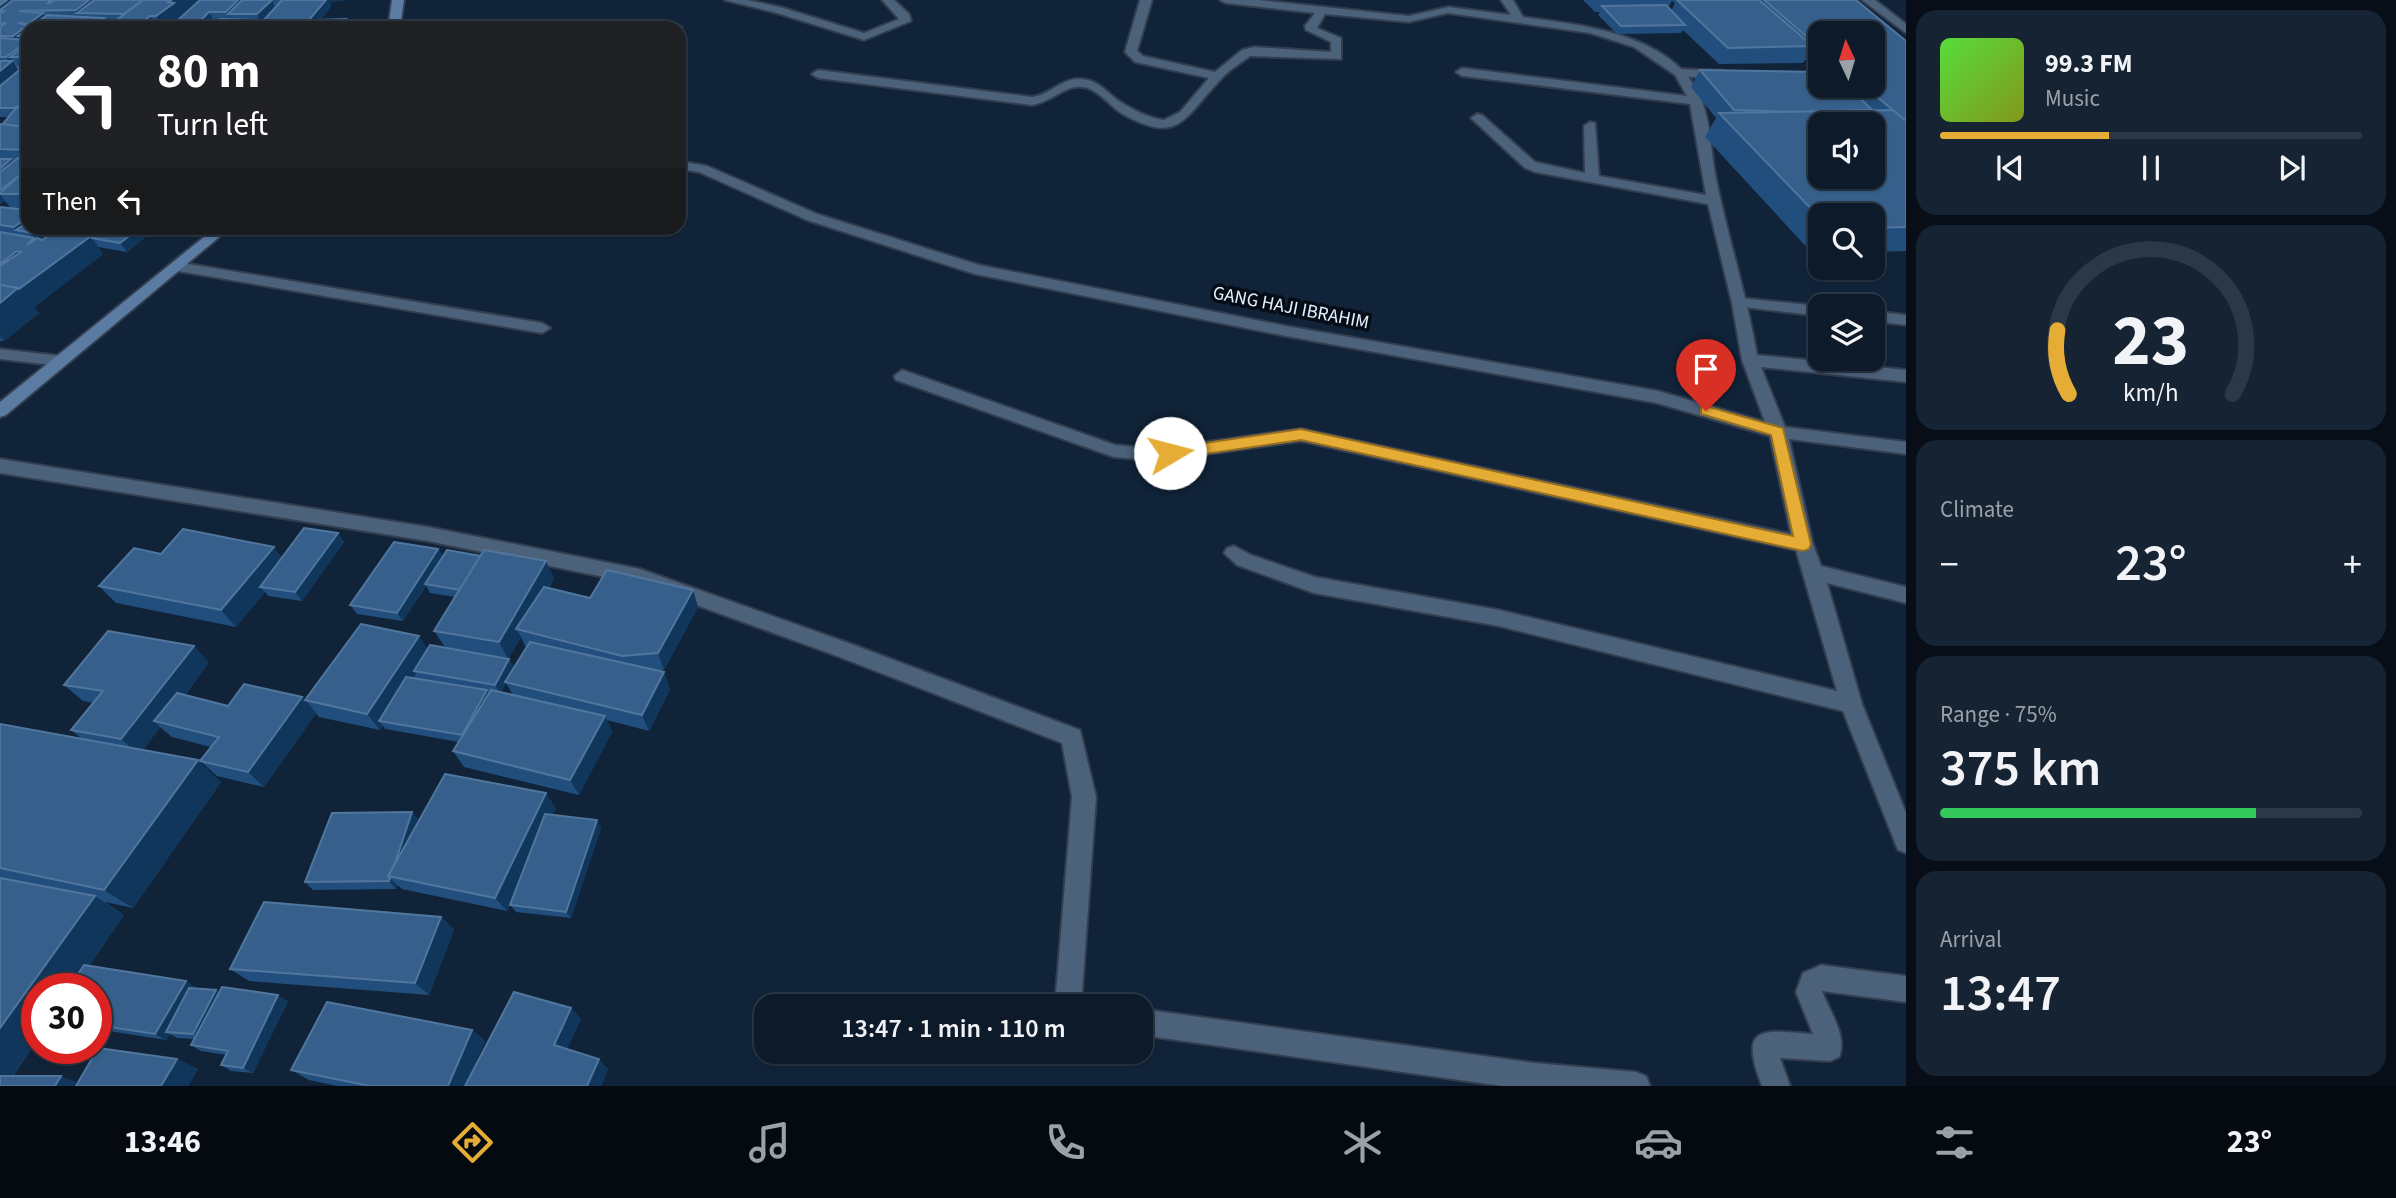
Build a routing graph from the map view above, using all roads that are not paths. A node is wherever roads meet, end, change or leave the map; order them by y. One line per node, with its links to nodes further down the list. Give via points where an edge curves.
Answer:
1 (398, 0): 12 (main road)
2 (731, 0): 3 (street, via 864,37 905,21)
3 (888, 0)
4 (1146, 0): 20 (street, via 1131,52 1134,56)
5 (1226, 0): 10 (street)
6 (1507, 0): 11 (street)
7 (1868, 0): 13 (street)
8 (1430, 3): 9 (street)
9 (1448, 10): 10 (street, via 1409,19); 11 (street)
10 (1321, 12): 20 (street, via 1312,30 1337,40 1337,56 1254,51)
11 (1518, 18): 17 (street, via 1612,34 1639,45)
12 (395, 21)
13 (1906, 30)
14 (0, 68): 15 (street)
15 (21, 69)
16 (1462, 72): 21 (street)
17 (1680, 73): 19 (street); 21 (street)
18 (818, 74): 20 (street, via 1031,101 1046,100 1065,84 1084,83 1099,89 1115,105 1161,125 1179,121)
19 (1733, 75)
20 (1217, 76)
21 (1696, 101): 26 (street)
22 (1477, 118): 25 (street, via 1530,165)
23 (1590, 126): 25 (street)
24 (686, 166): 40 (street, GANG HAJI IBRAHIM, via 812,217 975,269 1286,331 1658,397)
25 (1592, 179): 26 (street)
26 (1715, 201): 29 (street)
27 (215, 235): 28 (main road)
28 (177, 267): 33 (street); 36 (main road)
29 (1740, 303): 30 (street); 35 (street)
30 (1808, 310)
31 (1885, 318): 32 (street)
32 (1906, 320)
33 (542, 328)
34 (0, 354): 36 (street)
35 (1750, 360): 38 (street); 40 (street)
36 (61, 361): 39 (main road)
37 (902, 376): 43 (street, via 1114,451 1156,455 1301,435)
38 (1906, 376)
39 (0, 411)
40 (1778, 432): 41 (street, GANG HAJI IBRAHIM); 43 (street)
41 (1906, 448)
42 (0, 466): 50 (street, via 428,534 640,577 1072,737 1084,797)
43 (1803, 544): 45 (street)
44 (1234, 554): 47 (street, via 1314,585 1499,618)
45 (1814, 572): 46 (street); 47 (street)
46 (1906, 595)
47 (1851, 705): 48 (street)
48 (1906, 842)
49 (1906, 989): 53 (street, via 1821,978 1812,982 1809,992 1830,1048 1768,1044 1767,1063)
50 (1069, 994)
51 (1153, 1024): 52 (street, via 1522,1075)
52 (1636, 1086)
53 (1776, 1086)

